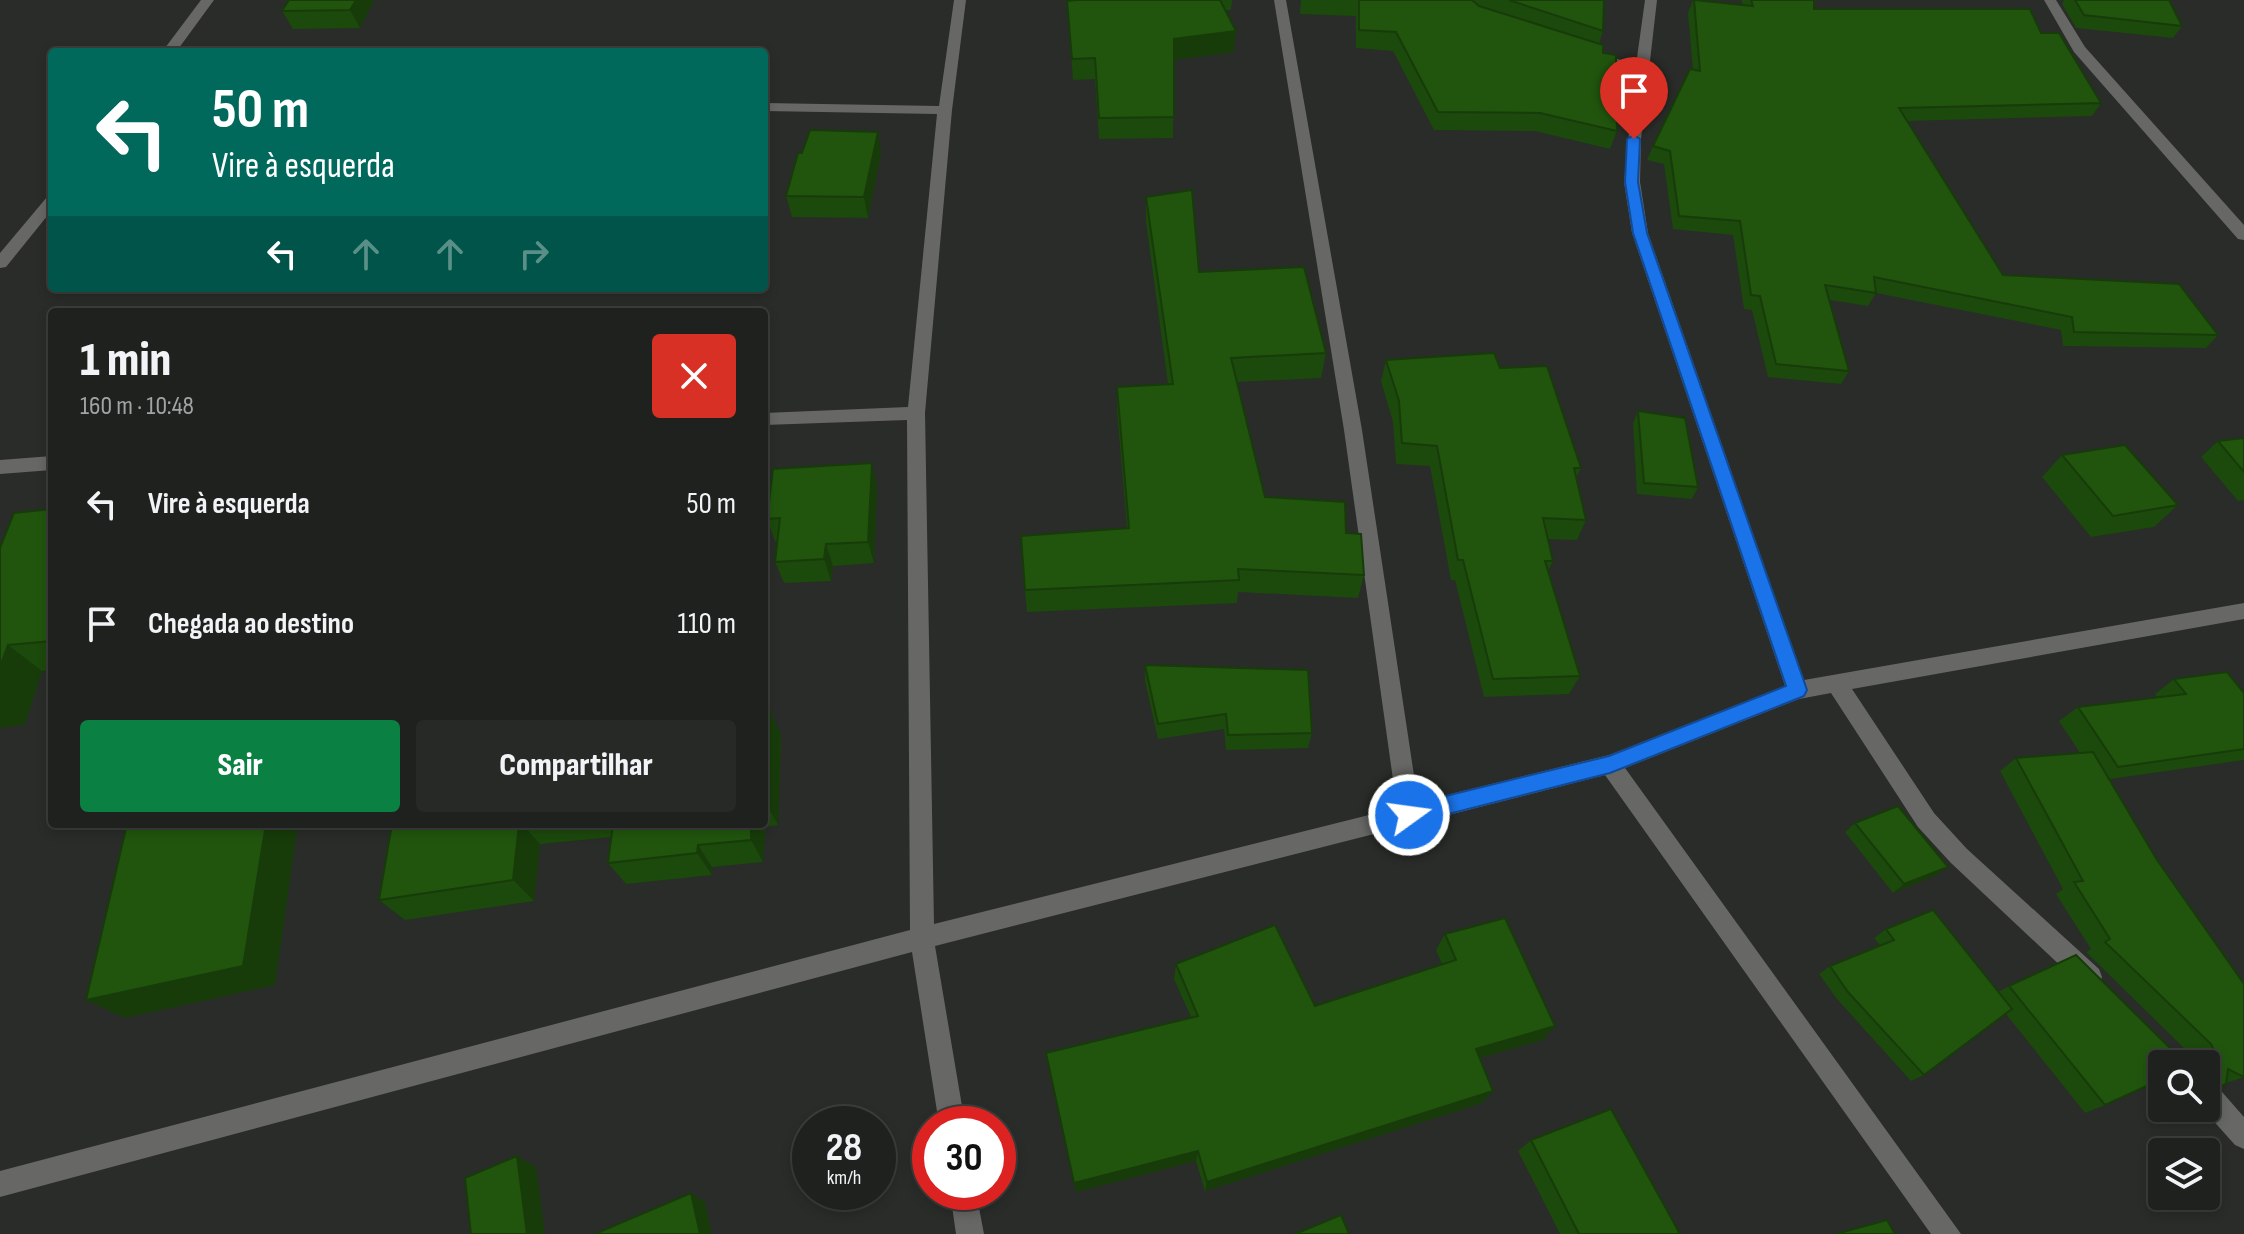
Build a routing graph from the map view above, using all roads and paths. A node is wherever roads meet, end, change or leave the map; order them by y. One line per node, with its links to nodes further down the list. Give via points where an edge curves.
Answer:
1 (208, 0): 6 (street)
2 (960, 0): 10 (street)
3 (1280, 0): 22 (street, via 1353,430)
4 (1651, 0): 8 (street)
5 (2050, 0): 12 (street, via 2079,49)
6 (172, 48)
7 (1583, 52): 8 (street)
8 (1642, 71): 20 (street, via 1632,182 1640,233)
9 (768, 107): 10 (street)
10 (945, 110): 14 (street)
11 (48, 205): 13 (street)
12 (2244, 235)
13 (0, 263)
14 (916, 413): 15 (street); 23 (street)
15 (768, 419)
16 (48, 463): 17 (street)
17 (0, 467)
18 (2244, 611): 19 (street)
19 (1836, 683): 20 (street); 24 (street, via 1926,820)
20 (1797, 690): 21 (street)
21 (1610, 764): 22 (street); 31 (street)
22 (1409, 815): 23 (street)
23 (922, 938): 25 (street); 28 (street)
24 (2111, 998)
25 (949, 1106)
26 (2220, 1109): 27 (street)
27 (2244, 1136)
28 (0, 1184)
29 (966, 1210): 30 (street)
30 (970, 1234)
31 (1947, 1234)

